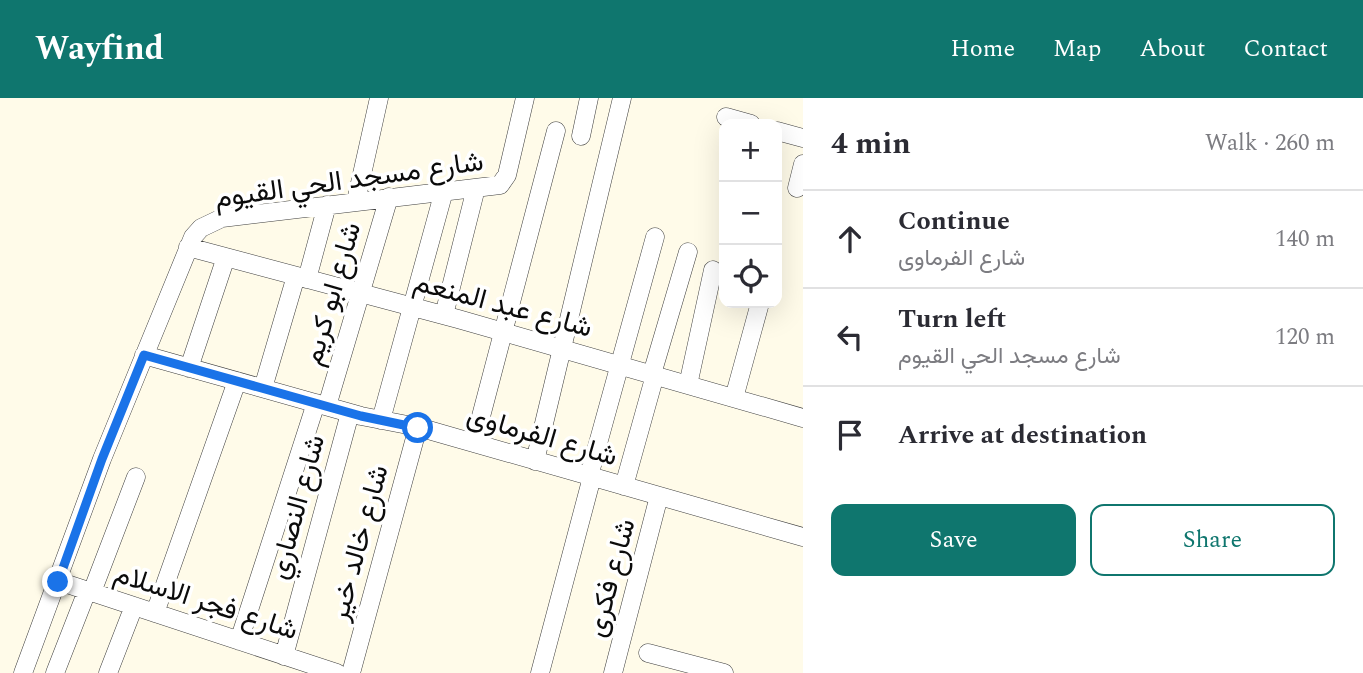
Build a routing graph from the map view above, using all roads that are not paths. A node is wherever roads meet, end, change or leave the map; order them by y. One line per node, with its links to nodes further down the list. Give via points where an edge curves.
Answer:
1 (379, 98): 16 (street)
2 (525, 98): 12 (street, شارع مسجد الحي القيوم, via 506,179 500,185)
3 (589, 98): 9 (street)
4 (622, 98): 28 (street)
5 (726, 117): 6 (street)
6 (733, 119)
7 (555, 131): 27 (street)
8 (782, 132): 10 (street)
9 (581, 136)
10 (803, 138)
11 (803, 164): 13 (street)
12 (476, 188): 14 (street, شارع مسجد الحي القيوم); 26 (street)
13 (797, 188)
14 (444, 191): 15 (street, شارع مسجد الحي القيوم); 24 (street)
15 (388, 197): 16 (street, شارع مسجد الحي القيوم); 23 (street, شارع ابو كريم)
16 (356, 201): 17 (street, شارع مسجد الحي القيوم)
17 (327, 205): 19 (street, شارع مسجد الحي القيوم, via 222,218 201,228); 22 (street)
18 (654, 237): 30 (street)
19 (188, 247): 20 (street, شارع عبد المنعم); 29 (street, شارع مسجد الحي القيوم)
20 (226, 257): 22 (street, شارع عبد المنعم); 31 (street)
21 (719, 272): 32 (street, via 687,257); 34 (street)
22 (301, 277): 23 (street, شارع عبد المنعم); 35 (street)
23 (359, 293): 24 (street, شارع عبد المنعم); 37 (street, شارع ابو كريم)
24 (412, 306): 26 (street, شارع عبد المنعم); 40 (street)
25 (759, 308): 36 (street)
26 (444, 315): 27 (street, شارع عبد المنعم)
27 (501, 331): 28 (street, شارع عبد المنعم); 42 (street)
28 (560, 348): 30 (street, شارع عبد المنعم); 43 (street)
29 (144, 355): 31 (street, شارع الفرماوى); 49 (street, شارع مسجد الحي القيوم)
30 (620, 364): 32 (street, شارع عبد المنعم); 45 (street)
31 (189, 368): 33 (street, شارع الفرماوى)
32 (653, 375): 34 (street, شارع عبد المنعم); 46 (street)
33 (237, 381): 35 (street, شارع الفرماوى); 52 (street)
34 (688, 384): 36 (street, شارع عبد المنعم)
35 (262, 388): 37 (street, شارع الفرماوى)
36 (734, 398): 39 (street, شارع عبد المنعم)
37 (321, 405): 38 (street, شارع الفرماوى); 53 (street, شارع ابو كريم)
38 (350, 413): 40 (street, شارع الفرماوى); 55 (street, شارع النصاري)
39 (803, 418)
40 (381, 420): 41 (street, شارع الفرماوى)
41 (418, 428): 42 (street, شارع الفرماوى); 61 (street, شارع خالد خير)
42 (474, 443): 43 (street, شارع الفرماوى)
43 (535, 461): 45 (street, شارع الفرماوى)
44 (136, 477): 50 (street)
45 (591, 477): 46 (street, شارع الفرماوى); 62 (street)
46 (624, 486): 47 (street, شارع الفرماوى)
47 (659, 496): 48 (street, شارع الفرماوى); 63 (street, شارع فكرى)
48 (803, 537)
49 (58, 582): 50 (street, شارع فجر الاسلام); 57 (street, شارع مسجد الحي القيوم)
50 (89, 592): 51 (street, شارع فجر الاسلام); 58 (street)
51 (134, 606): 52 (street, شارع فجر الاسلام); 59 (street)
52 (155, 613): 53 (street, شارع فجر الاسلام)
53 (239, 641): 55 (street, شارع فجر الاسلام)
54 (648, 653): 56 (street)
55 (287, 662): 60 (street, شارع فجر الاسلام)
56 (678, 667): 64 (street)
57 (23, 673)
58 (55, 673)
59 (108, 673)
60 (337, 673)
61 (351, 673)
62 (540, 673)
63 (613, 673)
64 (724, 673)

